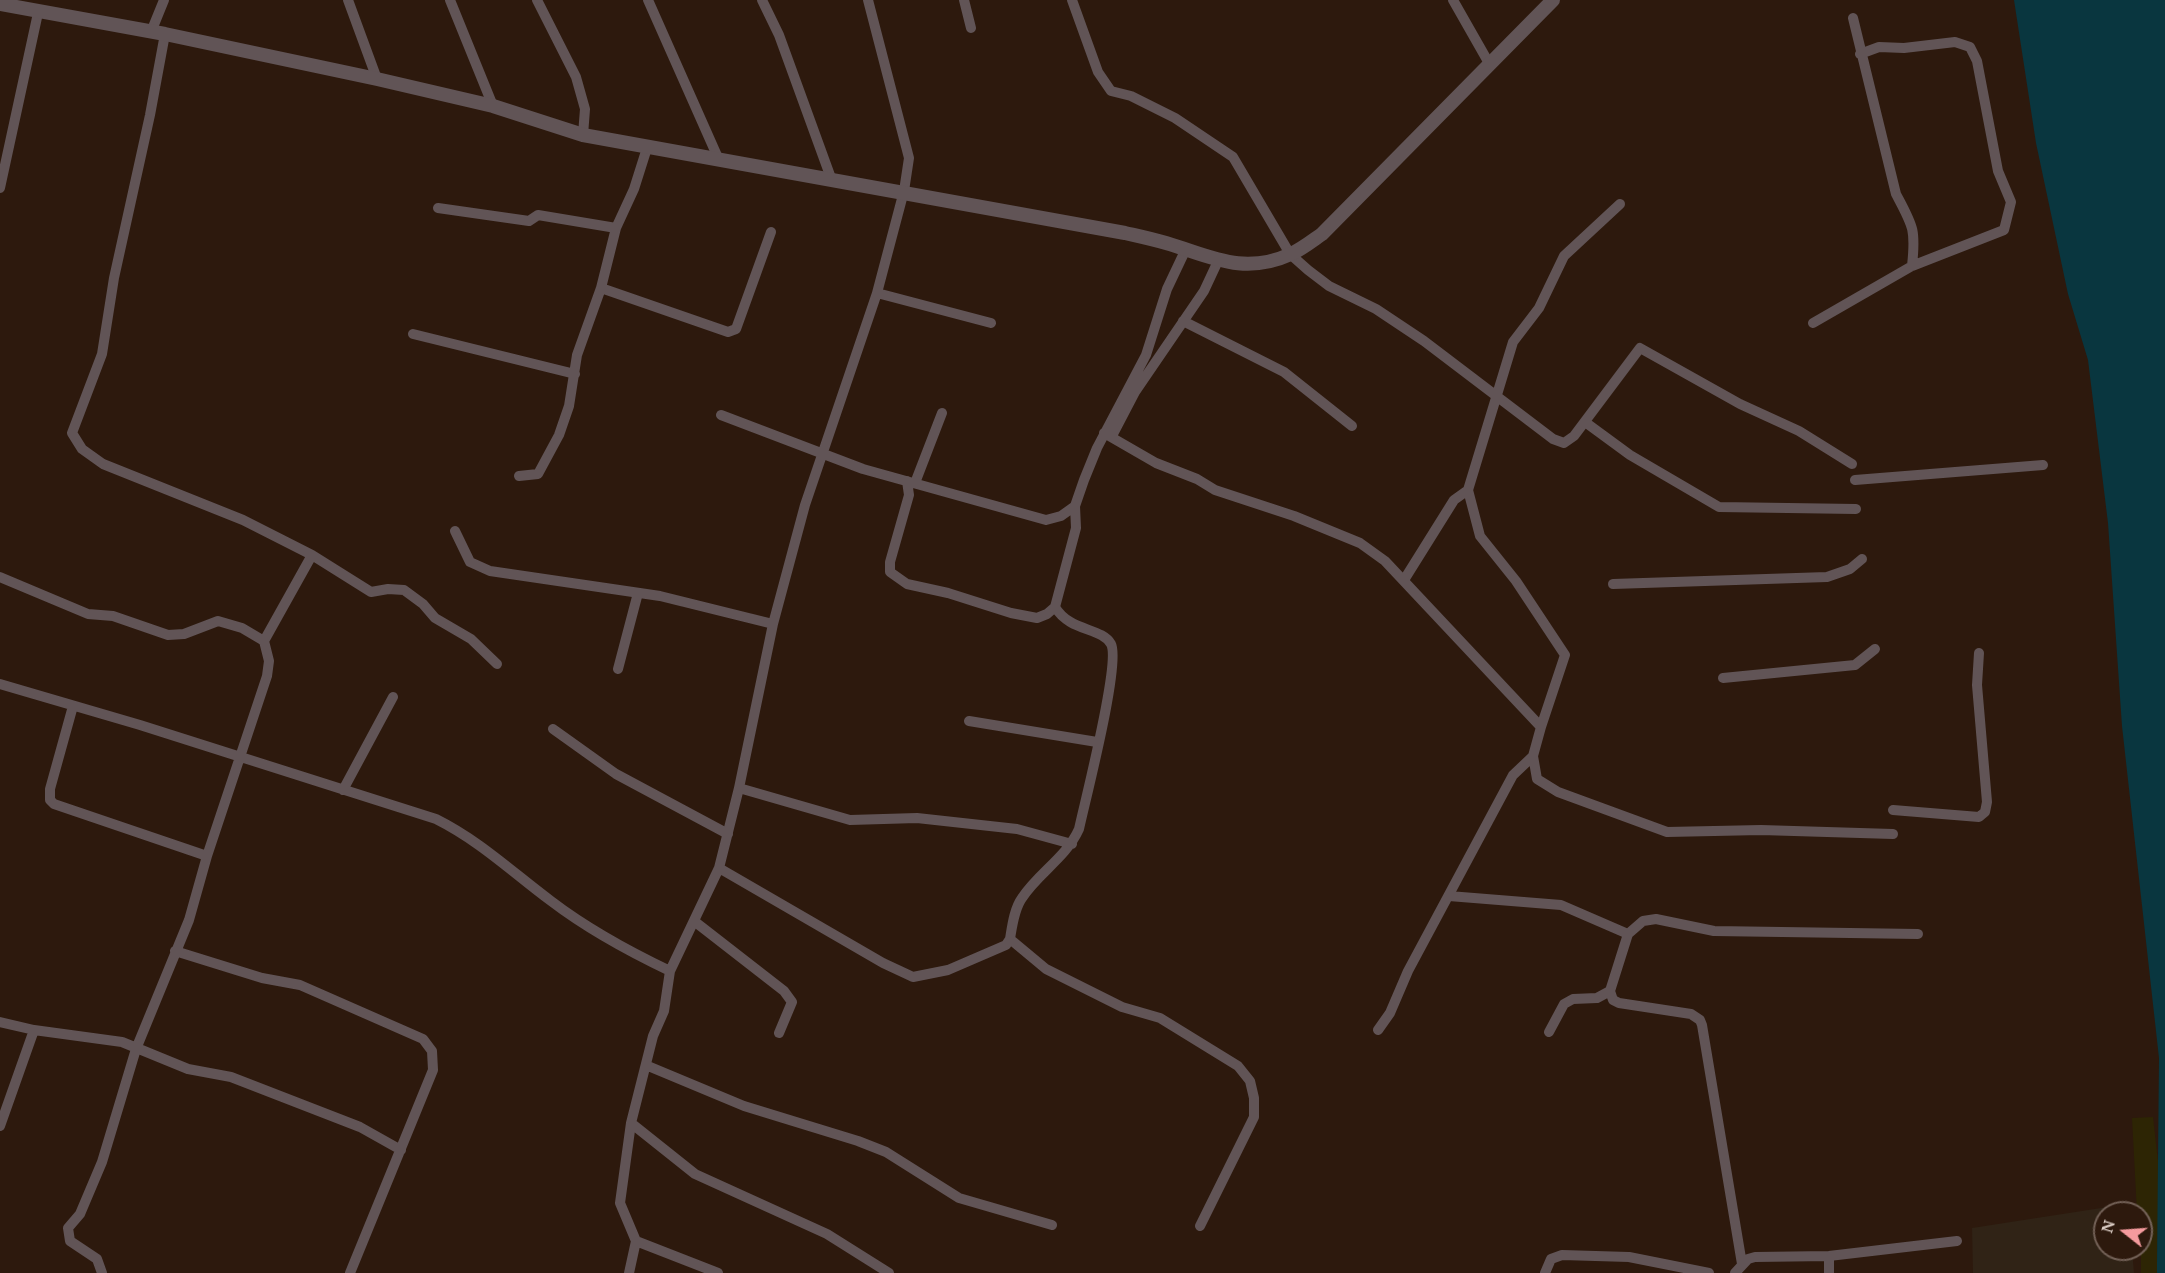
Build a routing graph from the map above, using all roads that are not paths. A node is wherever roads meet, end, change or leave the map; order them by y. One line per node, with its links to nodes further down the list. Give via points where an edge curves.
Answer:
1 (164, 0): 16 (street)
2 (348, 0): 19 (street)
3 (450, 0): 20 (street)
4 (537, 0): 21 (street, via 576,77 585,109)
5 (648, 0): 23 (street)
6 (762, 0): 24 (street, via 779,34)
7 (868, 0): 26 (street, via 909,158)
8 (964, 0): 15 (street)
9 (1072, 0): 32 (street, via 1098,72 1111,91 1131,96 1175,118 1233,157)
10 (1453, 0): 18 (street)
11 (1552, 0): 18 (street)
12 (0, 4): 13 (street)
13 (38, 13): 16 (street); 25 (street)
14 (1853, 18): 17 (street)
15 (971, 28)
16 (158, 33): 19 (street); 58 (street, via 150,115 114,278 102,354 72,433 82,449 103,464 243,520)
17 (1860, 54): 34 (street, via 1896,194 1911,219); 34 (street, via 1879,47 1955,42 1970,47 1977,61 1998,171 2011,202 2009,218 2004,230)
18 (1490, 65): 32 (street, via 1322,234)
19 (376, 79): 20 (street)
20 (493, 106): 21 (street)
21 (583, 135): 22 (street)
22 (647, 148): 23 (street); 29 (street)
23 (719, 160): 24 (street)
24 (831, 178): 26 (street)
25 (0, 188)
26 (904, 191): 31 (street, via 1125,233); 36 (street)
27 (1620, 204): 42 (street, via 1564,256 1539,308 1513,342)
28 (438, 208): 29 (street, via 529,221 538,215)
29 (616, 228): 35 (street)
30 (771, 232): 35 (street, via 736,329 728,332)
31 (1185, 251): 33 (street); 47 (street, via 1167,289 1146,355)
32 (1290, 254): 33 (street, via 1258,264); 42 (street, via 1329,286 1376,309)
33 (1218, 261): 37 (street, via 1204,291)
34 (1912, 266): 39 (street)
35 (601, 288): 41 (street, via 577,355)
36 (877, 293): 38 (street); 48 (street, via 851,361)
37 (1183, 321): 46 (street, via 1284,372); 47 (street)
38 (991, 323)
39 (1813, 323)
40 (413, 334): 41 (street)
41 (575, 374): 51 (street, via 569,406 547,459 538,474)
42 (1498, 397): 45 (street, via 1553,439 1564,443); 54 (street)
43 (942, 413): 53 (street)
44 (721, 415): 48 (street)
45 (1585, 422): 49 (street, via 1640,348 1740,404 1799,431); 56 (street, via 1630,455 1719,507)
46 (1352, 426)
47 (1108, 434): 55 (street); 61 (street, via 1156,463 1215,490 1360,543)
48 (824, 454): 53 (street); 65 (street, via 805,505)
49 (1852, 464)
50 (2043, 465): 52 (street)
51 (519, 476)
52 (1855, 480)
53 (911, 482): 55 (street, via 1046,520); 64 (street, via 890,562 890,572 896,578 1029,618 1047,614)
54 (1468, 490): 61 (street, via 1454,500); 76 (street, via 1480,536 1516,581 1565,655)
55 (1075, 507): 64 (street, via 1076,528)
56 (1856, 509)
57 (455, 531): 63 (street, via 470,562 490,572)
58 (312, 555): 66 (street); 69 (street, via 371,592 404,590 435,618 471,639)
59 (1862, 559): 62 (street, via 1850,569 1827,577)
60 (0, 577): 66 (street, via 81,612 113,616 168,635 184,634 218,621 242,628)
61 (1404, 580): 76 (street)
62 (1613, 584)
63 (638, 593): 65 (street); 70 (street)
64 (1055, 607): 78 (street, via 1062,618 1098,634 1111,645 1108,697)
65 (773, 624): 81 (street)
66 (264, 641): 79 (street, via 267,676)
67 (1875, 649): 71 (street, via 1855,665 1843,668)
68 (1979, 653): 83 (street, via 1977,685 1985,812 1979,817 1960,817)
69 (497, 664)
70 (618, 669)
71 (1723, 678)
72 (0, 684): 74 (street)
73 (393, 697): 82 (street)
74 (73, 706): 79 (street); 87 (street, via 50,800)
75 (969, 721): 78 (street)
76 (1541, 727): 80 (street)
77 (553, 729): 84 (street, via 616,774)
78 (1097, 742): 86 (street, via 1079,829)
79 (239, 756): 82 (street); 87 (street)
80 (1533, 756): 85 (street, via 1537,779 1558,792 1667,832); 89 (street, via 1513,775)
81 (739, 788): 84 (street); 86 (street, via 850,820 917,818 1017,829)
82 (343, 790): 95 (street, via 436,819 468,835 551,902 613,944)
83 (1893, 810)
84 (728, 834): 88 (street)
85 (1893, 834)
86 (1072, 844): 93 (street, via 1021,899)
87 (207, 856): 94 (street, via 189,920)
88 (718, 868): 90 (street); 93 (street, via 883,963 913,976 972,961 1006,945)
89 (1449, 896): 91 (street, via 1561,905); 99 (street)
90 (694, 921): 95 (street); 101 (street, via 784,991 792,1002)
91 (1628, 934): 92 (street, via 1643,921 1656,920 1714,932); 96 (street)
92 (1918, 934)
93 (1010, 939): 108 (street, via 1046,969 1122,1007 1160,1017 1238,1066 1250,1081 1254,1117)
94 (175, 951): 102 (street); 106 (street, via 300,986 423,1039 432,1051 433,1070)
95 (670, 972): 103 (street, via 664,1011 653,1036)
96 (1610, 990): 100 (street, via 1597,998 1573,999 1564,1004); 112 (street, via 1619,1004 1691,1014 1700,1020)
97 (0, 1022): 98 (street)
98 (34, 1030): 102 (street, via 122,1042); 105 (street)
99 (1378, 1030)
100 (1549, 1032)
101 (779, 1033)
102 (136, 1049): 106 (street, via 188,1069 231,1077 360,1127); 113 (street, via 102,1162 80,1214 68,1228 70,1241 97,1259)
103 (648, 1066): 104 (street); 107 (street, via 744,1106 858,1140 886,1152 959,1198)
104 (631, 1123): 109 (street, via 620,1203); 117 (street, via 695,1174 827,1234)
105 (0, 1126)
106 (401, 1150): 114 (street)
107 (1052, 1226)
108 (1200, 1226)
109 (636, 1241): 115 (street); 116 (street)
110 (1957, 1241): 111 (street)
111 (1829, 1256): 112 (street, via 1755,1257); 120 (street)
112 (1738, 1269)
113 (102, 1273)
114 (350, 1273)
115 (629, 1273)
116 (718, 1273)
117 (889, 1273)
118 (1545, 1273): 119 (street, via 1551,1259 1562,1255 1629,1257)
119 (1709, 1273)
120 (1829, 1273)

